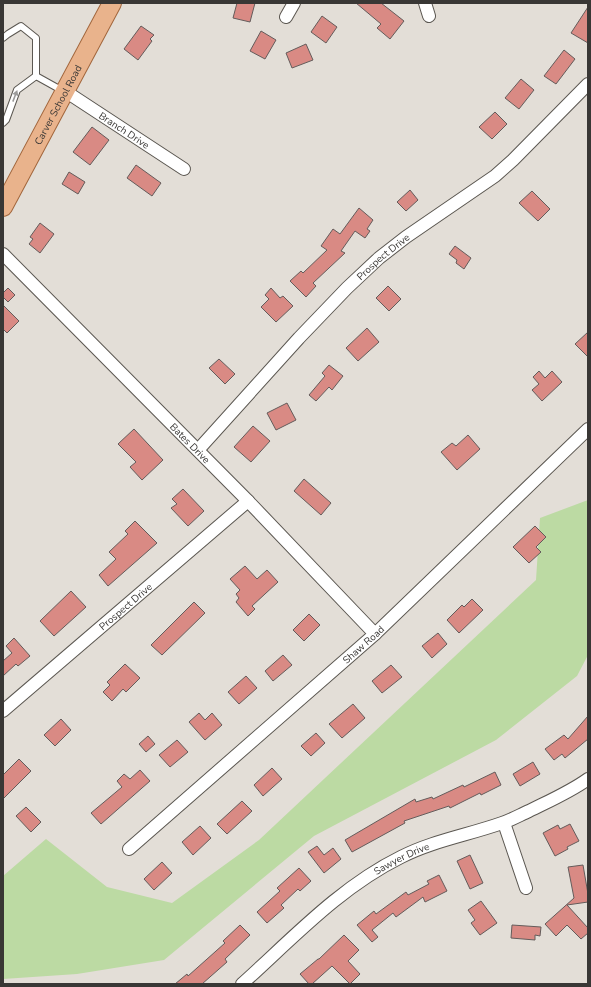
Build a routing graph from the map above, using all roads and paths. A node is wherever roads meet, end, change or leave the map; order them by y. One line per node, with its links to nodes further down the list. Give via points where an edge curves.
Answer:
1 (112, 3): 9 (main road, Carver School Road)
2 (294, 3): 5 (street)
3 (425, 3): 4 (street)
4 (429, 16)
5 (286, 17)
6 (3, 38): 7 (lane, via 21,26 36,38)
7 (36, 76): 9 (lane); 10 (lane, one-way to 7, via 17,90)
8 (588, 84): 15 (street, Prospect Drive, via 495,176 378,258 299,338)
9 (65, 91): 11 (street, Branch Drive); 12 (main road, Carver School Road)
10 (3, 123)
11 (184, 169)
12 (3, 207)
13 (3, 254): 15 (street, Bates Drive)
14 (588, 429): 17 (street, Shaw Road)
15 (198, 450): 16 (street, Bates Drive)
16 (248, 501): 17 (street, Bates Drive); 18 (street, Prospect Drive)
17 (376, 634): 21 (street, Shaw Road)
18 (3, 711)
19 (588, 779): 20 (street, Sawyer Drive)
20 (504, 823): 22 (street); 23 (street, Sawyer Drive, via 429,846 380,868 322,912)
21 (129, 849)
22 (526, 888)
23 (242, 984)

